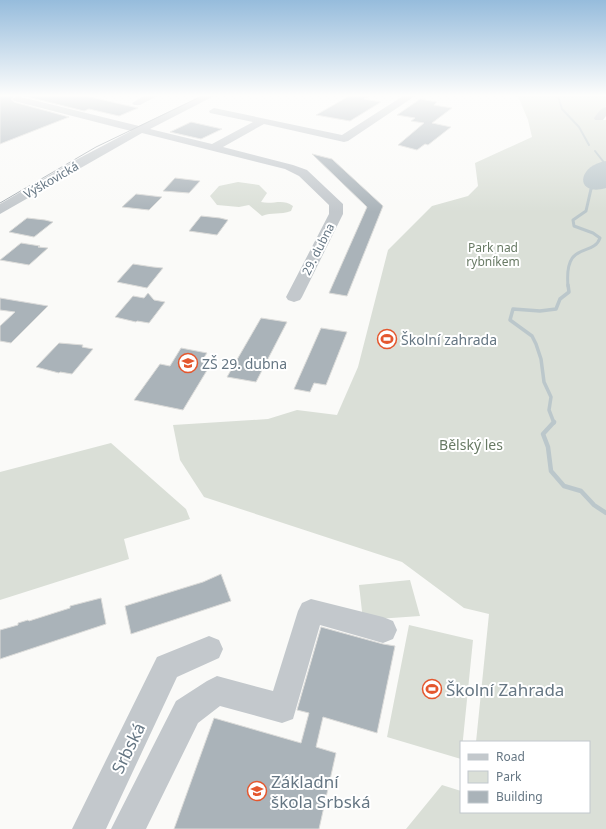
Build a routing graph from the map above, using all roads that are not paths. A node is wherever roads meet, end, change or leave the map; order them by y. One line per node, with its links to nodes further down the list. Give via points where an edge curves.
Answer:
1 (115, 135): 7 (street, Výškovická)
2 (121, 135): 9 (street, Výškovická)
3 (162, 135): 8 (street, 29. dubna)
4 (238, 135): 8 (street)
5 (325, 135): 6 (street, via 344,139)
6 (351, 135)
7 (83, 148)
8 (213, 148): 10 (street, 29. dubna, via 303,172 336,204 336,214)
9 (0, 210)
10 (294, 297)
11 (383, 630): 14 (street, via 311,611 282,708 217,691 188,712)
12 (209, 649): 13 (street, Srbská, via 167,666)
13 (89, 829)
14 (128, 829)

